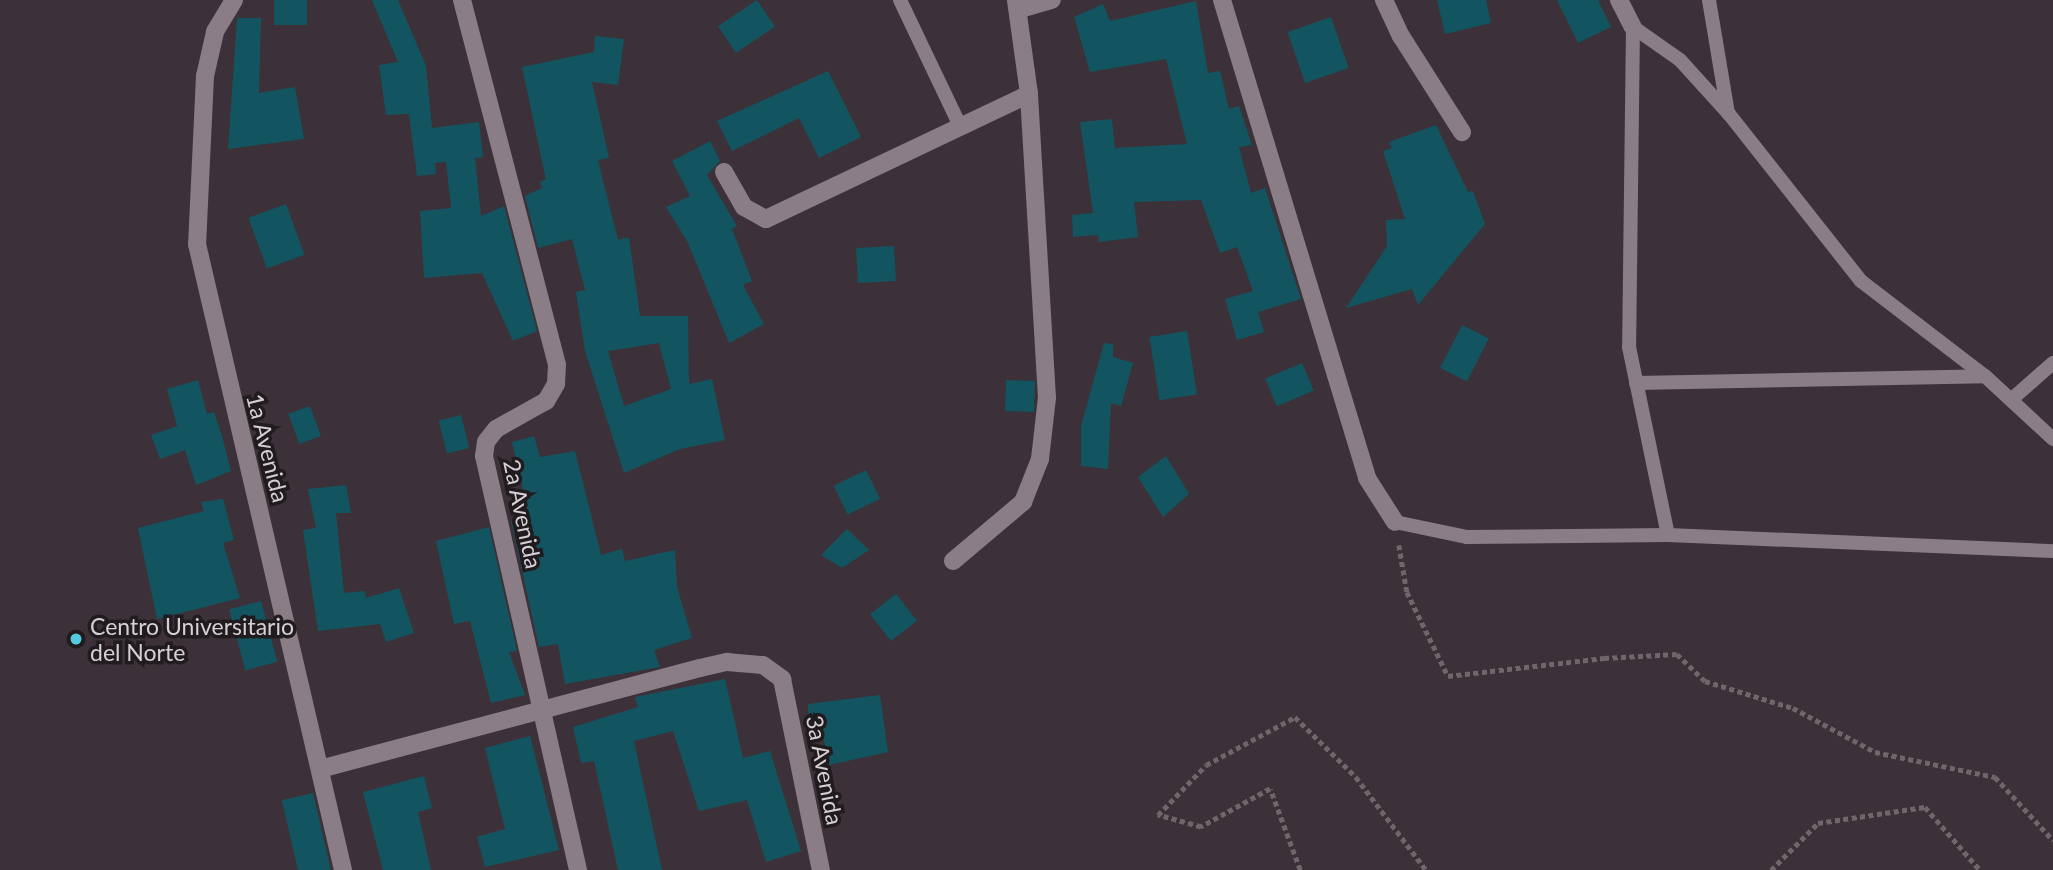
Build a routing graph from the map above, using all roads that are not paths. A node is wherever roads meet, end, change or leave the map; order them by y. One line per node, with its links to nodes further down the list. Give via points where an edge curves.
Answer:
1 (234, 0): 26 (street, 1a Avenida, via 215,32 205,76 197,244)
2 (462, 0): 25 (street, 2a Avenida, via 557,365 556,384 546,401 496,429 486,442 484,456)
3 (900, 0): 13 (lane)
4 (1052, 0): 9 (street)
5 (1222, 0): 21 (street, via 1367,478)
6 (1384, 0): 14 (street, via 1401,36)
7 (1619, 0): 10 (street)
8 (1709, 0): 12 (lane)
9 (1018, 5): 11 (street)
10 (1633, 27): 12 (lane, via 1680,60); 18 (lane, via 1628,281 1629,347)
11 (1029, 94): 13 (street); 24 (street, via 1047,398 1040,459 1023,502)
12 (1728, 114): 17 (lane, via 1861,281)
13 (960, 126): 15 (street, via 766,219 744,207)
14 (1462, 132)
15 (724, 172)
16 (2053, 363): 19 (lane)
17 (1985, 376): 18 (lane); 19 (lane)
18 (1636, 383): 22 (lane)
19 (2012, 399): 20 (lane)
20 (2053, 439)
21 (1395, 522): 22 (lane, via 1467,537)
22 (1668, 534): 23 (lane)
23 (2053, 551)
24 (953, 561)
25 (540, 707): 26 (street); 28 (street, 2a Avenida); 29 (street, 3a Avenida, via 727,662 763,665 782,679)
26 (320, 769): 27 (street, 1a Avenida)
27 (343, 870)
28 (578, 870)
29 (821, 870)

